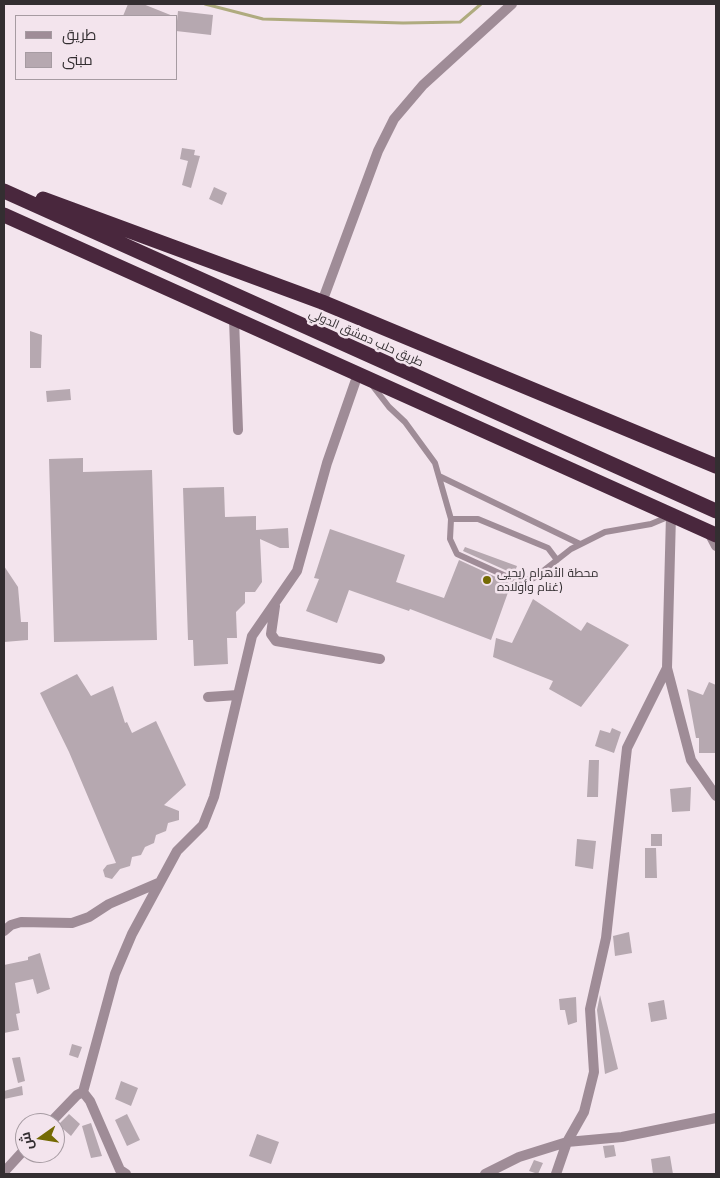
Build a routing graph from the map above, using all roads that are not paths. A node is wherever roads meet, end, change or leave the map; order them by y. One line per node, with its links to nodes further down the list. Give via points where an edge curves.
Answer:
1 (512, 4): 5 (street, via 423,85 394,118 378,151)
2 (4, 186): 5 (highway, via 94,216)
3 (4, 190): 11 (highway, طريق حلب دمشق الدولي)
4 (4, 215): 6 (highway)
5 (322, 302): 9 (highway)
6 (234, 319): 7 (highway); 8 (street)
7 (362, 376): 10 (lane, via 420,441 435,463); 12 (highway); 18 (street, via 327,463 297,571)
8 (238, 430)
9 (716, 466)
10 (439, 476): 13 (lane); 15 (lane)
11 (716, 511)
12 (672, 515): 14 (highway); 15 (lane, via 651,524 605,532); 20 (street)
13 (451, 519): 17 (lane, via 478,519 548,548); 17 (lane, via 450,539 457,554 519,582 534,578)
14 (712, 533): 16 (street)
15 (580, 544): 17 (lane)
16 (716, 546)
17 (557, 560)
18 (275, 602): 19 (street, via 271,626 276,641); 21 (street, via 252,636)
19 (380, 660)
20 (667, 668): 23 (street, via 691,760); 29 (street, via 627,748 606,938 590,1009 594,1072 584,1112)
21 (238, 695): 22 (street); 24 (street, via 214,797 203,825 177,851)
22 (208, 697)
23 (716, 796)
24 (158, 883): 25 (street, via 72,923 21,922); 26 (street, via 115,974)
25 (4, 931)
26 (83, 1092): 27 (street); 32 (street, via 120,1170)
27 (60, 1113)
28 (716, 1118): 29 (street, via 622,1137)
29 (567, 1142): 33 (street, via 520,1157); 34 (street)
30 (15, 1160): 31 (street)
31 (4, 1172)
32 (126, 1174)
33 (485, 1174)
34 (556, 1174)

